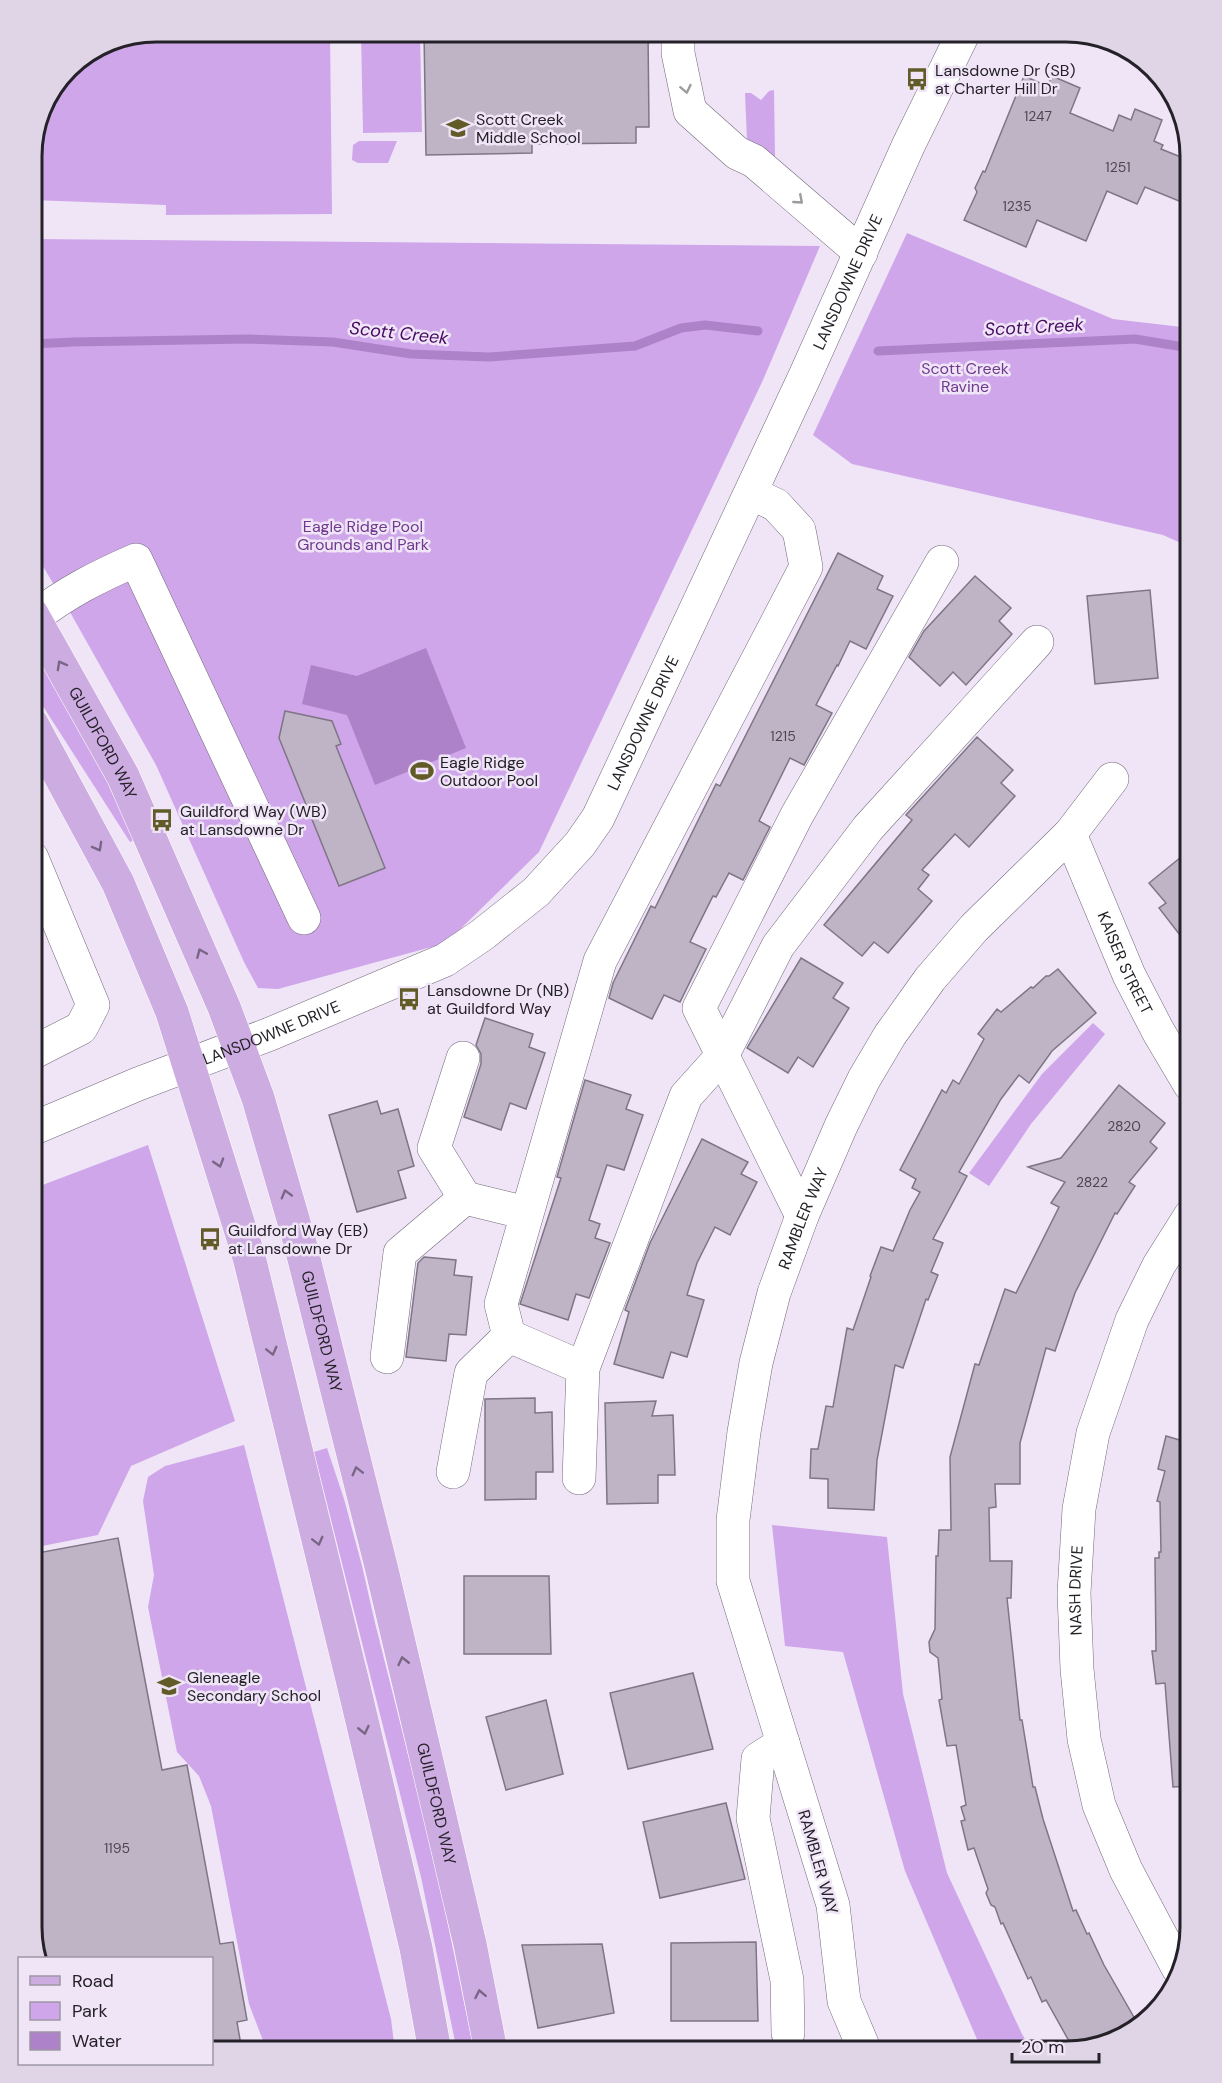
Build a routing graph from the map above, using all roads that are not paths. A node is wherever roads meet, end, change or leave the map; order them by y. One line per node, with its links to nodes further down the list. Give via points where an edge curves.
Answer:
1 (678, 42): 3 (street, one-way to 3, via 690,111)
2 (959, 42): 3 (street, LANSDOWNE DRIVE)
3 (861, 253): 4 (street, LANSDOWNE DRIVE)
4 (751, 493): 14 (street, LANSDOWNE DRIVE, via 598,818 536,892 445,960); 22 (street, via 776,505 799,530 806,567 600,961)
5 (942, 562): 16 (street, via 798,815 699,1008)
6 (42, 610): 13 (street, via 105,573 136,560)
7 (42, 632): 14 (main road, GUILDFORD WAY, one-way to 7, via 123,776)
8 (1036, 642): 16 (street, via 868,828 784,936)
9 (42, 745): 18 (main road, one-way to 18, via 118,883 172,1012)
10 (1112, 779): 11 (street, RAMBLER WAY)
11 (1070, 834): 19 (street, KAISER STREET, via 1129,975); 23 (street, RAMBLER WAY, via 974,928 930,979 890,1035 840,1126)
12 (42, 882): 15 (street, via 93,1005 81,1028)
13 (304, 918)
14 (239, 1046): 18 (street, LANSDOWNE DRIVE); 34 (main road, GUILDFORD WAY, one-way to 14, via 444,1830 315,1300 258,1098)
15 (42, 1048)
16 (722, 1056): 23 (street); 27 (street, via 686,1096)
17 (463, 1058): 21 (street, via 434,1148)
18 (189, 1064): 20 (street, LANSDOWNE DRIVE); 33 (main road, one-way to 33, via 257,1289 416,1948)
19 (1180, 1068)
20 (42, 1125)
21 (465, 1198): 22 (street); 26 (street, via 399,1252)
22 (526, 1213): 25 (street, via 501,1304)
23 (802, 1216): 30 (street, RAMBLER WAY, via 774,1293 752,1386 733,1520 733,1581)
24 (1180, 1232): 31 (street, NASH DRIVE, via 1159,1264 1132,1320 1093,1432 1079,1509 1074,1593 1084,1739 1099,1805 1126,1870)
25 (510, 1336): 27 (street); 28 (street, via 471,1373)
26 (387, 1358)
27 (583, 1368): 29 (street)
28 (453, 1472)
29 (579, 1478)
30 (783, 1743): 32 (street, via 758,1759 753,1818 787,1980); 35 (street, RAMBLER WAY, via 833,1905 844,2001)
31 (1174, 1961)
32 (788, 2033)
33 (433, 2041)
34 (489, 2041)
35 (861, 2041)

